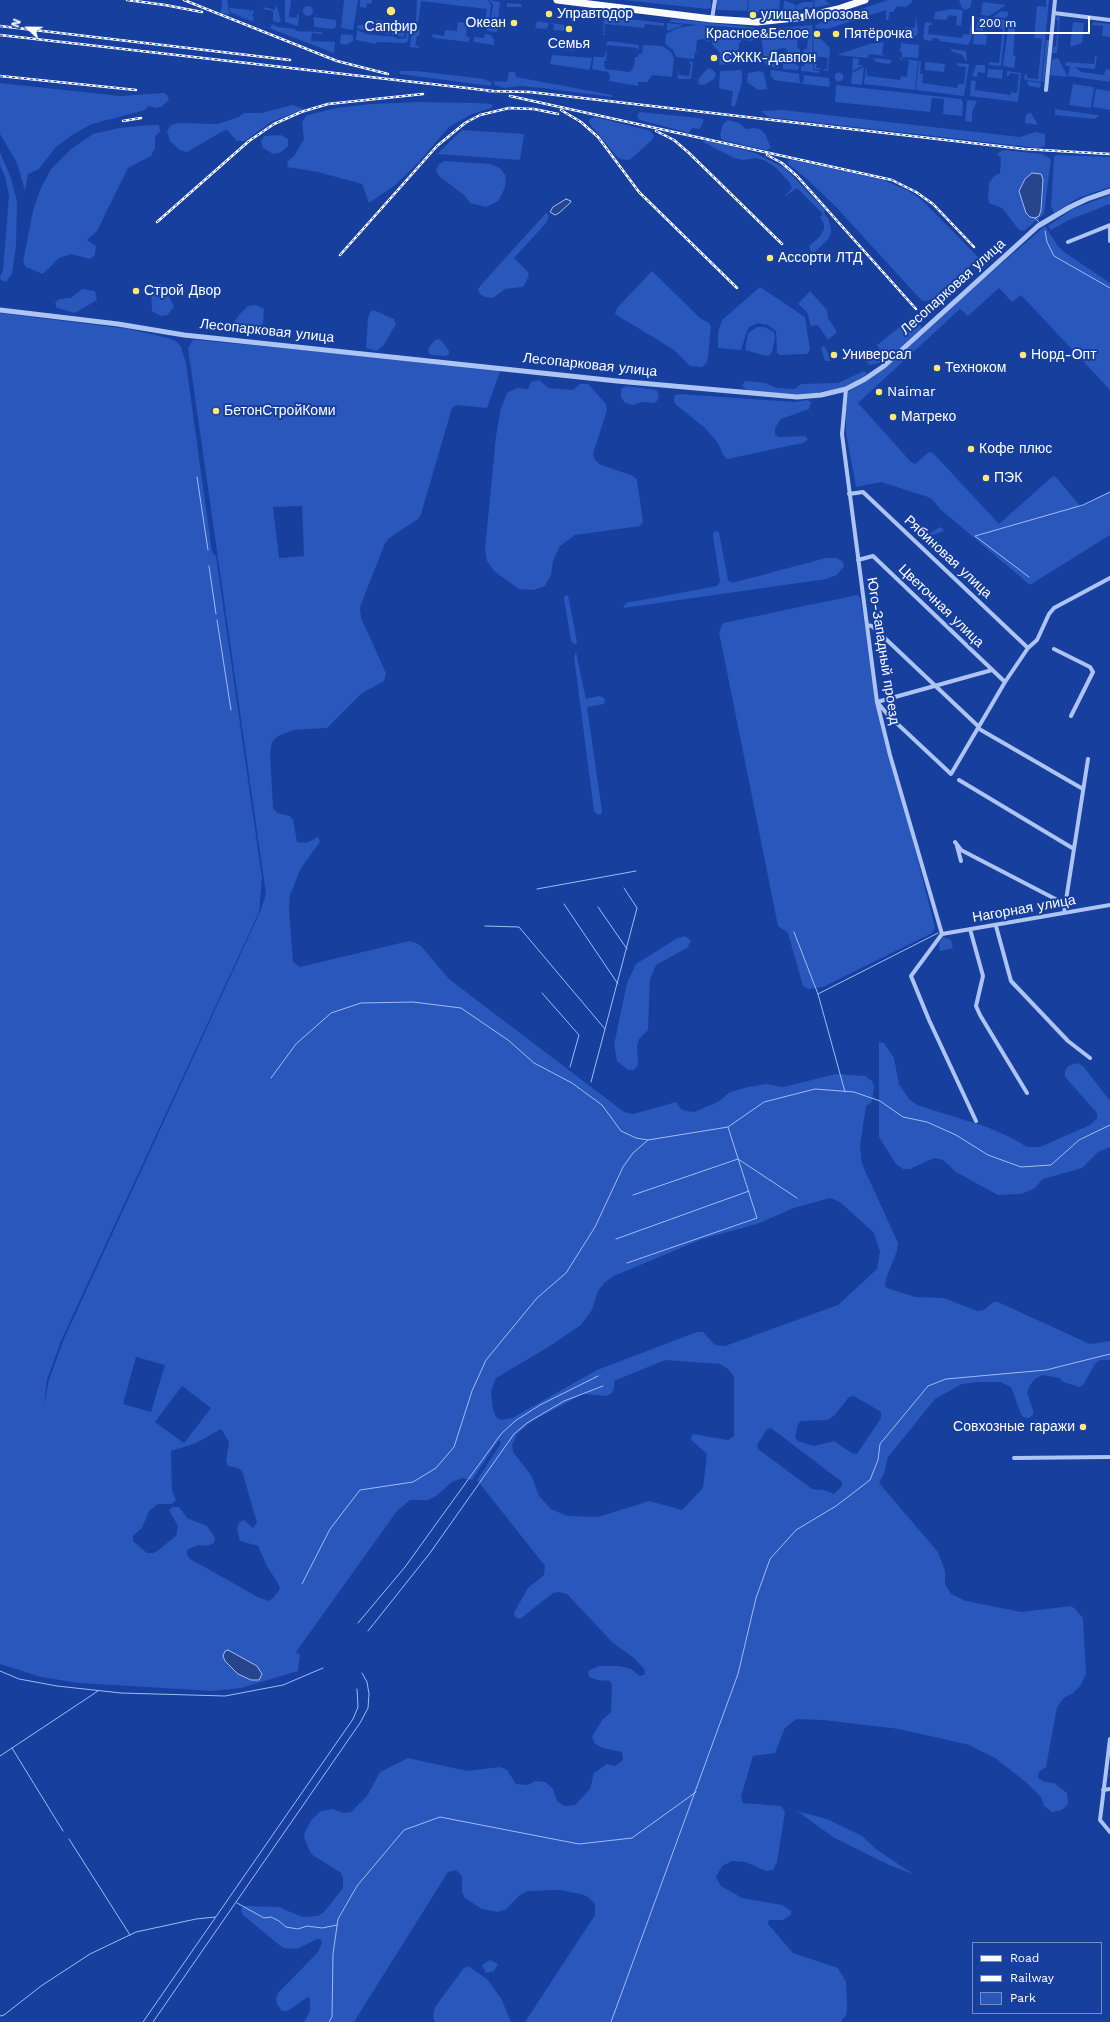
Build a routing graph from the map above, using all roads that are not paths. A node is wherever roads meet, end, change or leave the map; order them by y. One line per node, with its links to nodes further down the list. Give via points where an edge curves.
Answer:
1 (557, 0): 6 (main road)
2 (715, 0): 6 (street)
3 (865, 0): 6 (main road, via 820,14 780,21)
4 (1055, 0): 5 (street)
5 (1054, 13): 7 (street); 8 (street)
6 (712, 19)
7 (1110, 20)
8 (1046, 90)
9 (1110, 191): 14 (street, Лесопарковая улица, via 1082,202 1038,226 884,366)
10 (1110, 226): 11 (street); 12 (street)
11 (1110, 241)
12 (1068, 242)
13 (0, 310): 14 (street, Лесопарковая улица, via 118,324 184,335 696,388 797,397)
14 (846, 390): 15 (street, Юго-Западный проезд, via 842,434)
15 (849, 494): 16 (street, Юго-Западный проезд); 19 (street, Рябиновая улица, via 863,492)
16 (858, 560): 18 (street, Юго-Западный проезд); 21 (street, Цветочная улица, via 873,556)
17 (1110, 578): 19 (street, via 1054,608 1037,640)
18 (867, 625): 23 (street, via 872,626); 24 (street, Юго-Западный проезд)
19 (1028, 648): 22 (street)
20 (1054, 649): 25 (street, via 1092,669 1092,674)
21 (992, 670): 22 (street, Цветочная улица); 23 (street)
22 (1005, 682): 26 (street)
23 (935, 686): 24 (street); 26 (street)
24 (877, 702): 26 (street, via 950,774); 37 (street, Юго-Западный проезд)
25 (1071, 716)
26 (980, 728): 29 (street)
27 (1088, 759): 29 (street)
28 (959, 780): 30 (street)
29 (1083, 789): 30 (street)
30 (1074, 848): 32 (street)
31 (961, 861): 32 (street, via 955,842 961,850)
32 (1065, 904): 34 (street)
33 (1110, 906): 34 (street, Нагорная улица)
34 (1064, 913): 35 (street, Нагорная улица)
35 (996, 926): 36 (street, Нагорная улица); 38 (street, via 1011,981 1068,1041)
36 (970, 929): 37 (street, Нагорная улица); 39 (street, via 983,976 977,998 978,1010)
37 (942, 934): 40 (street, via 912,976 929,1020)
38 (1090, 1058)
39 (1027, 1093)
40 (976, 1122)
41 (1110, 1457): 42 (street)
42 (1014, 1458)
43 (1110, 1739): 44 (street)
44 (1103, 1790): 45 (street); 46 (street, via 1100,1820)
45 (1110, 1790)
46 (1110, 1832)

